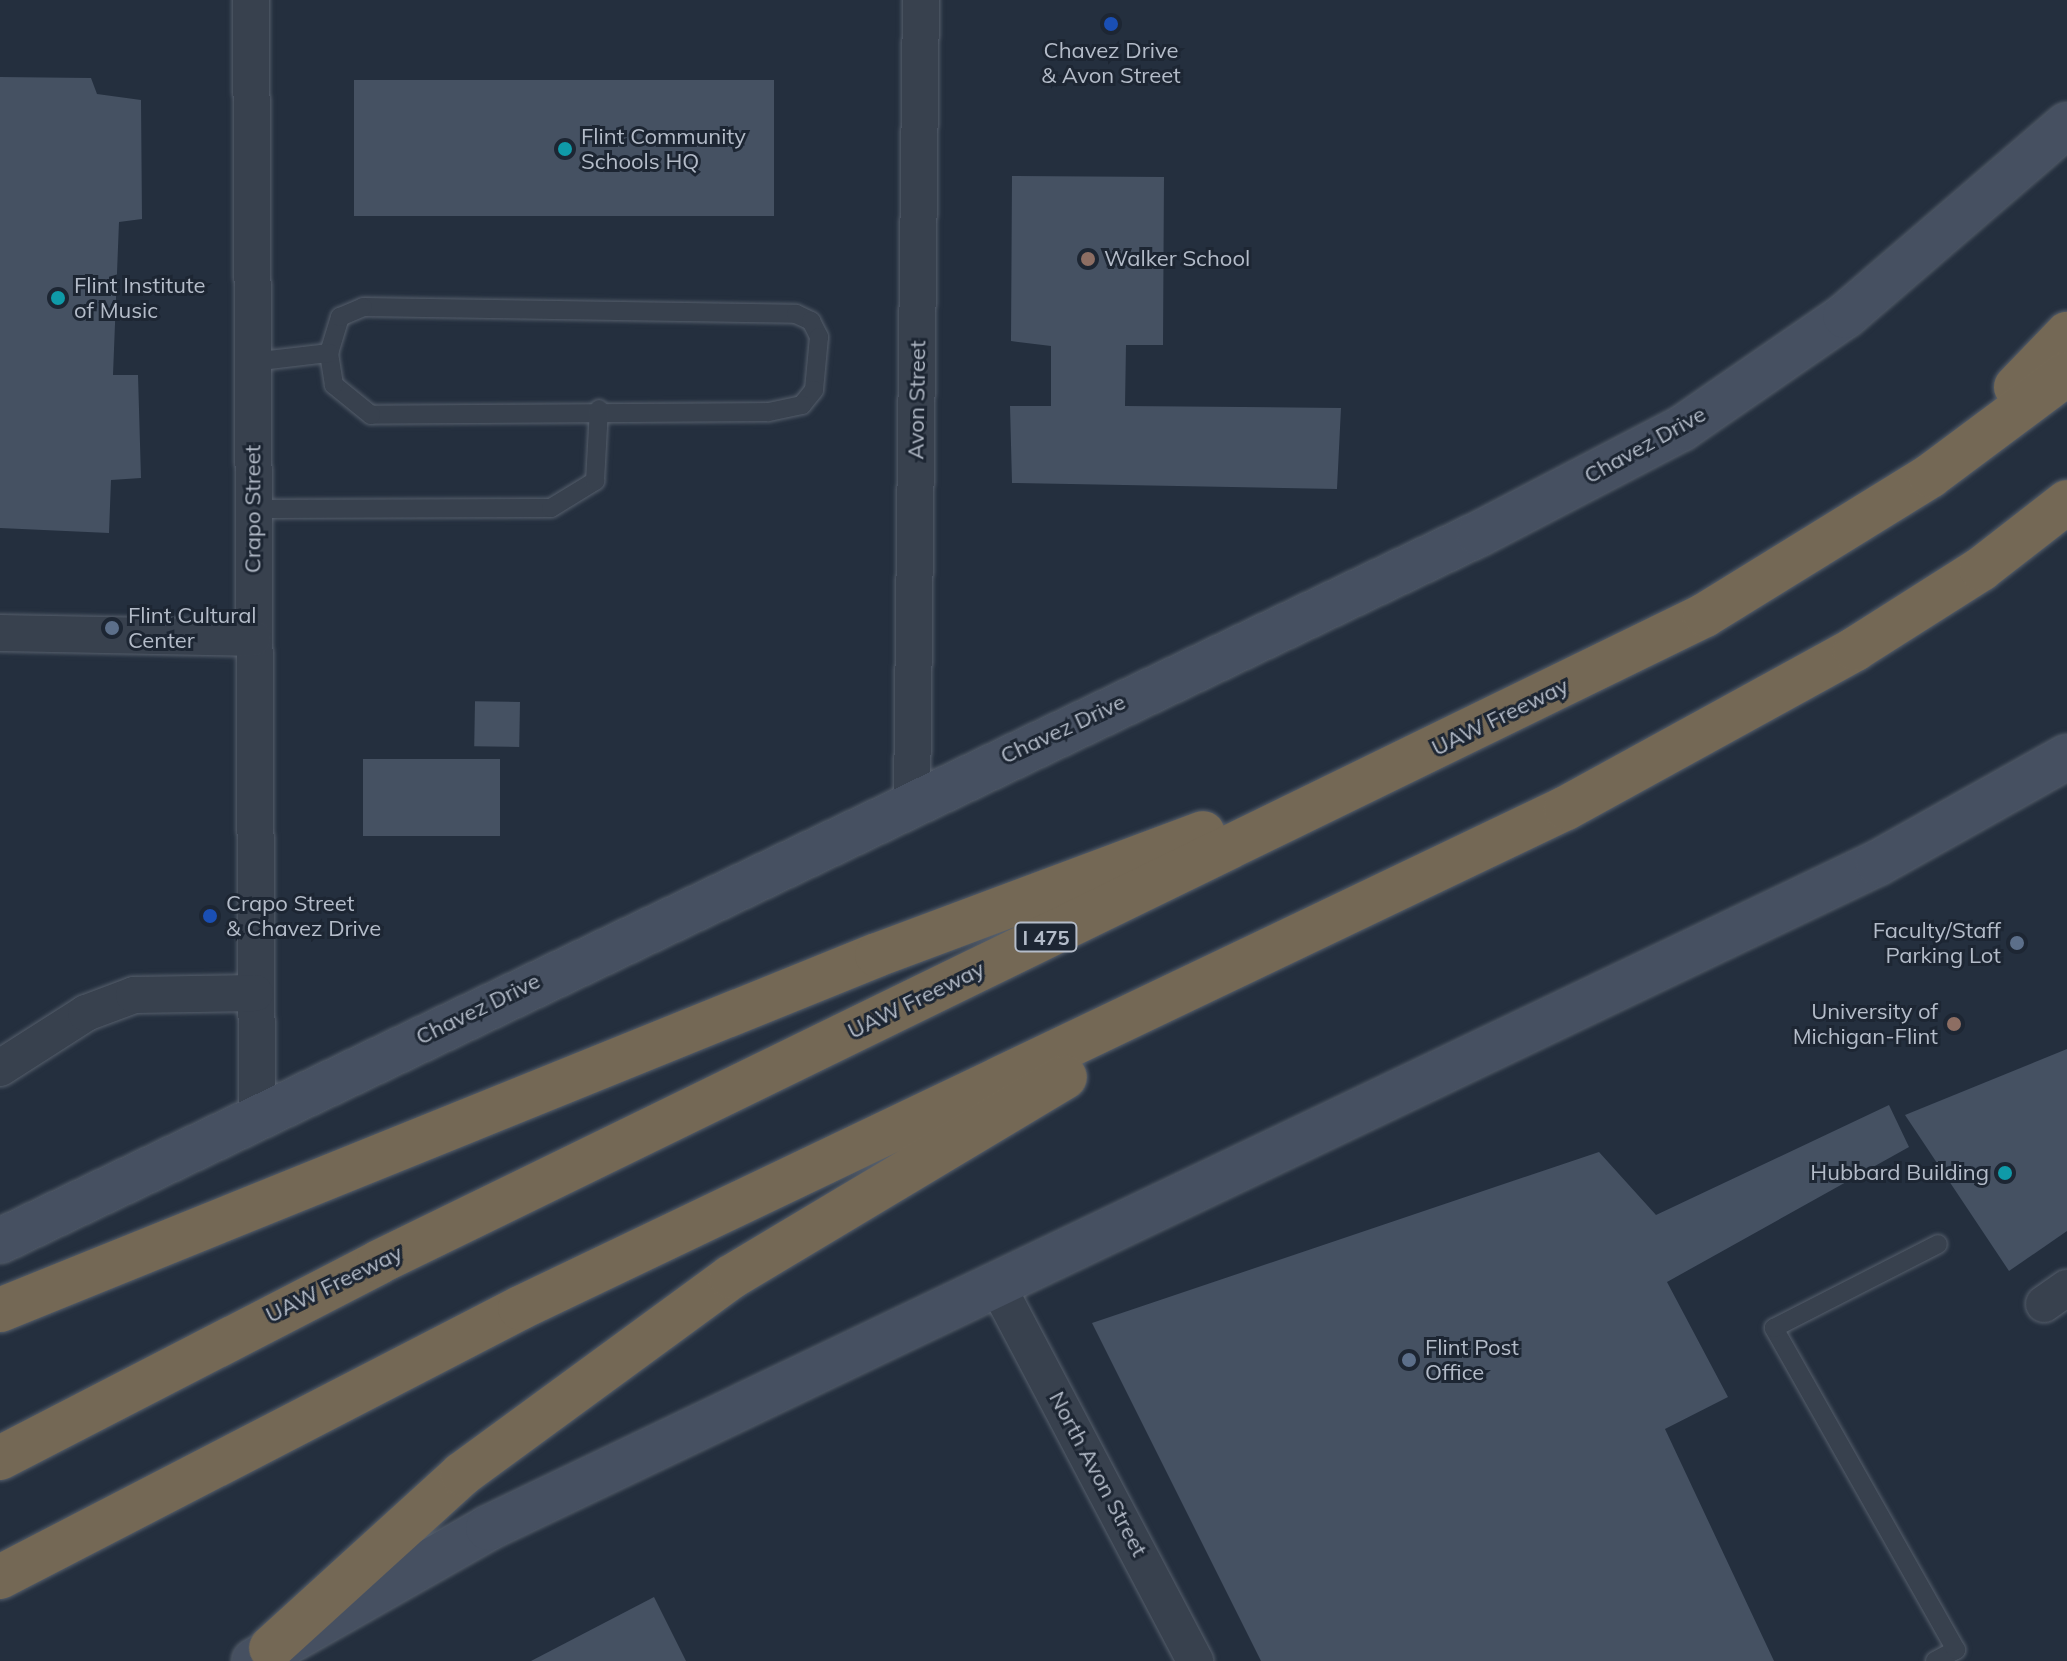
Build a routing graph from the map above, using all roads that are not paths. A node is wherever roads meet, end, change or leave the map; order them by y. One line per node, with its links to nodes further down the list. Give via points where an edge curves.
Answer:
1 (251, 0): 6 (street, Crapo Street)
2 (921, 0): 18 (street, Avon Street)
3 (2067, 125): 18 (main road, Chavez Drive, via 1845,316 1681,429 1479,534)
4 (2067, 334): 9 (highway)
5 (329, 353): 6 (lane); 8 (lane, via 334,385 371,415); 8 (lane, via 340,317 363,307 796,314 811,321 819,337 814,390 802,405 768,412)
6 (252, 362): 11 (street, Crapo Street)
7 (2067, 374): 9 (highway, UAW Freeway / I 475)
8 (599, 409): 11 (lane, via 595,481 551,508)
9 (1930, 476): 16 (highway, UAW Freeway / I 475, via 1705,615)
10 (2067, 502): 13 (highway)
11 (253, 509): 15 (street, Crapo Street)
12 (2067, 513): 13 (highway)
13 (1981, 569): 19 (highway, via 1704,734)
14 (0, 633): 15 (street)
15 (253, 638): 20 (street, Crapo Street)
16 (1460, 736): 26 (highway, via 877,955); 27 (highway, UAW Freeway / I 475, via 379,1262)
17 (2067, 757): 25 (main road, via 1878,863)
18 (912, 801): 22 (main road, Chavez Drive)
19 (1347, 914): 28 (highway, via 358,1388); 29 (highway, via 731,1277 462,1474)
20 (255, 993): 21 (street, via 134,995 86,1013); 22 (street, Crapo Street)
21 (0, 1068)
22 (257, 1115): 23 (main road, Chavez Drive)
23 (0, 1241)
24 (1938, 1244): 31 (lane, via 1774,1328 1956,1650)
25 (998, 1287): 29 (main road, via 488,1528); 30 (street, North Avon Street)
26 (0, 1310)
27 (0, 1458)
28 (0, 1577)
29 (272, 1657)
30 (1195, 1661)
31 (1935, 1661)

